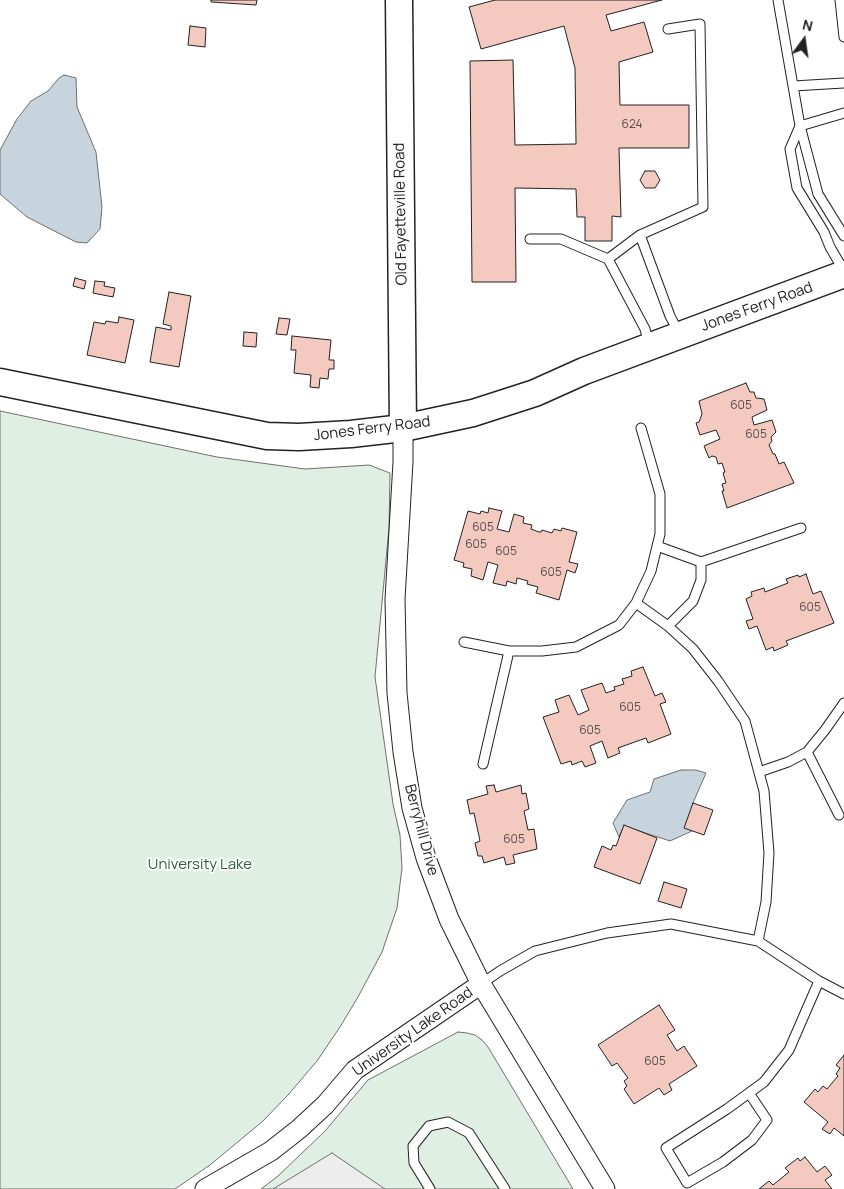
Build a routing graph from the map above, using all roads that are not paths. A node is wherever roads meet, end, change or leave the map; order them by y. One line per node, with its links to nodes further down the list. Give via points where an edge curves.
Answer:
1 (399, 0): 18 (street, Old Fayetteville Road)
2 (778, 0): 7 (lane)
3 (840, 0): 5 (lane)
4 (668, 29): 10 (lane, via 700,24 703,207)
5 (844, 37)
6 (844, 83): 7 (lane)
7 (793, 86): 9 (lane)
8 (844, 113): 9 (lane)
9 (800, 126): 11 (lane, via 818,194); 14 (lane, via 790,149 797,188)
10 (640, 234): 13 (lane); 15 (lane)
11 (844, 236)
12 (530, 239): 13 (lane, via 561,239)
13 (608, 259): 16 (lane)
14 (844, 273): 15 (street, Jones Ferry Road)
15 (680, 335): 16 (street, Jones Ferry Road)
16 (650, 347): 18 (street, Jones Ferry Road, via 535,393 473,413)
17 (0, 382): 18 (street, Jones Ferry Road, via 267,436 351,434)
18 (403, 428): 34 (street, Berryhill Drive, via 395,599 397,693 403,752 412,808 426,858 449,919)
19 (641, 428): 21 (lane, via 660,494)
20 (801, 528): 22 (lane)
21 (657, 546): 22 (lane); 23 (lane, via 651,571)
22 (701, 562): 24 (lane, via 701,580 693,601)
23 (636, 603): 24 (lane); 26 (lane, via 619,625 576,647)
24 (668, 626): 30 (lane, via 693,649 718,680 744,721)
25 (464, 642): 26 (lane)
26 (508, 651): 29 (lane)
27 (844, 703): 28 (lane)
28 (807, 752): 30 (lane); 31 (lane)
29 (482, 764)
30 (759, 772): 32 (lane, via 764,792 769,853 766,902)
31 (839, 815)
32 (758, 941): 33 (lane); 34 (lane, via 671,924 607,933 535,951)
33 (819, 982): 35 (lane); 36 (lane, via 789,1050 764,1082)
34 (481, 984): 37 (street, University Lake Road, via 355,1070 325,1105 271,1151); 40 (street, Berryhill Drive)
35 (844, 994)
36 (749, 1093): 36 (lane, via 666,1148 687,1183 752,1140 768,1120)
37 (205, 1189)
38 (430, 1189): 39 (lane, via 414,1163 413,1146 429,1126 448,1122 469,1133)
39 (505, 1189)
40 (605, 1189)

